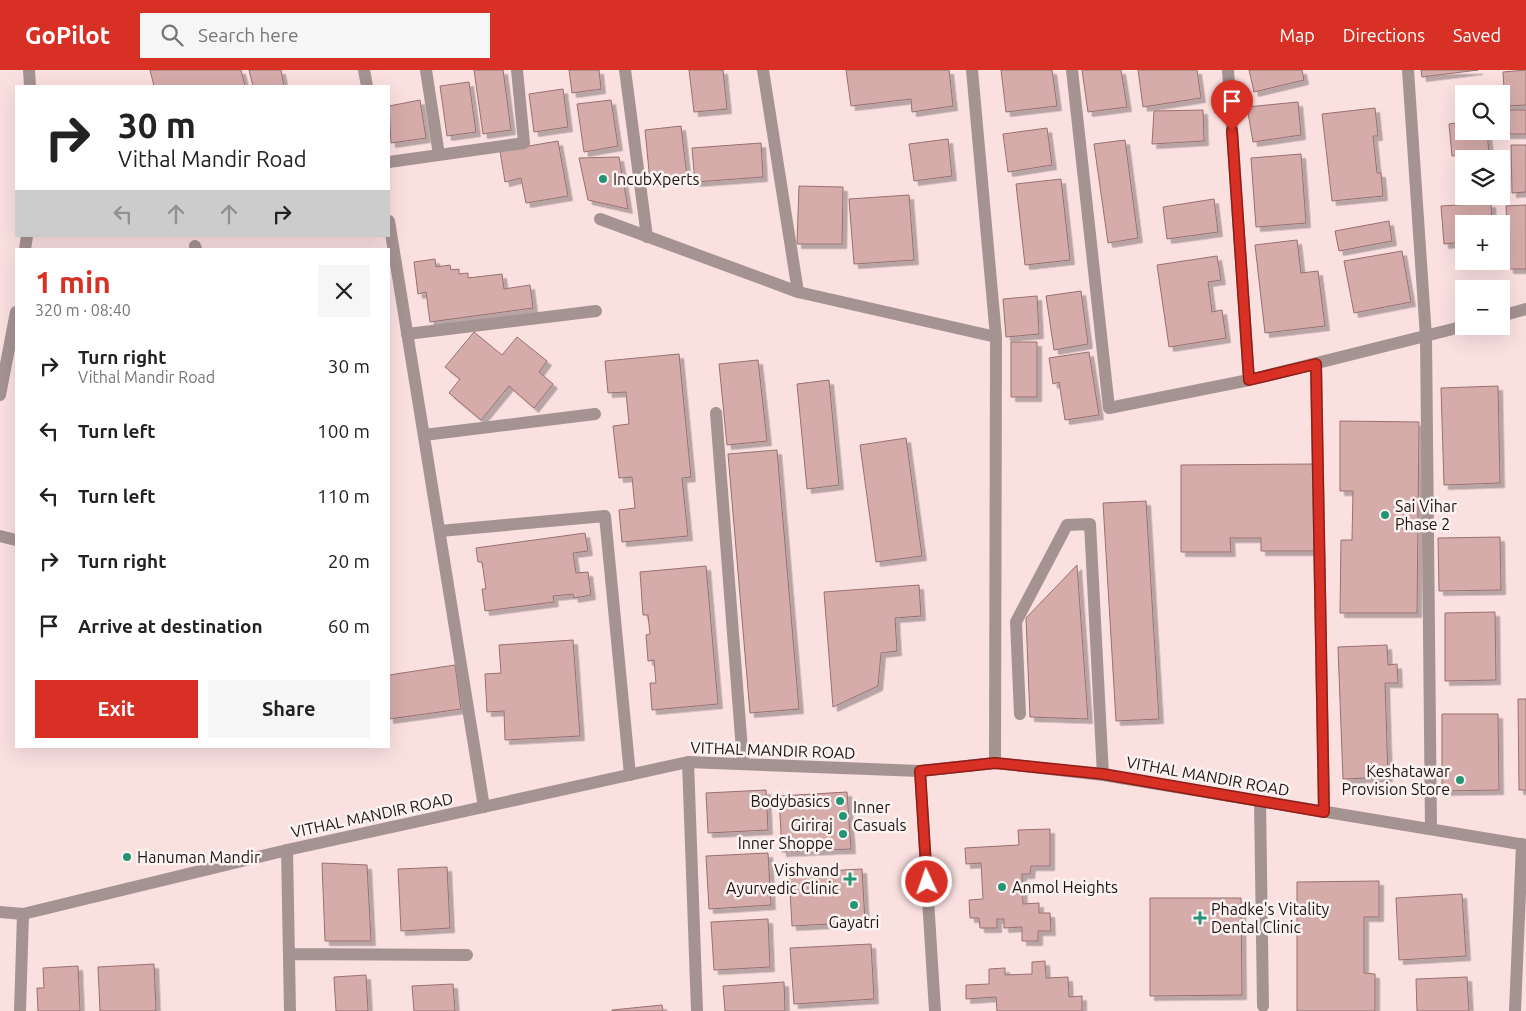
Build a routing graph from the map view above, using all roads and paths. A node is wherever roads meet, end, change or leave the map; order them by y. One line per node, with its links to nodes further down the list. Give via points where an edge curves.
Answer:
1 (29, 70): 11 (street)
2 (364, 70): 12 (street)
3 (426, 70): 13 (street)
4 (517, 70): 13 (street, via 524,143)
5 (625, 70): 17 (street)
6 (763, 70): 18 (street)
7 (972, 70): 25 (street)
8 (1072, 70): 28 (street, via 1109,408)
9 (1228, 70): 28 (street)
10 (1408, 70): 26 (street)
11 (30, 85)
12 (367, 85)
13 (439, 155): 14 (street)
14 (390, 162)
15 (600, 219): 17 (street)
16 (390, 227): 24 (street)
17 (647, 236): 18 (street)
18 (798, 292): 25 (street)
19 (1526, 309): 21 (street)
20 (596, 311): 24 (street)
21 (1510, 313)
22 (15, 317): 29 (street)
23 (1455, 329): 26 (street)
24 (407, 334): 32 (street)
25 (996, 337): 39 (street)
26 (1426, 337): 27 (street); 46 (street)
27 (1316, 364): 28 (street); 45 (street)
28 (1249, 380)
29 (0, 395)
30 (716, 413): 38 (street)
31 (595, 414): 32 (street)
32 (424, 435): 33 (street)
33 (440, 531): 42 (street, via 605,516); 44 (street)
34 (0, 536): 35 (street)
35 (15, 540)
36 (1020, 714): 41 (street, via 1016,622 1067,525 1090,524)
37 (688, 762): 38 (street, VITHAL MANDIR ROAD); 42 (street, VITHAL MANDIR ROAD); 56 (street)
38 (743, 763): 40 (street, VITHAL MANDIR ROAD)
39 (995, 763): 40 (street, VITHAL MANDIR ROAD); 41 (street, VITHAL MANDIR ROAD)
40 (920, 771): 57 (street)
41 (1103, 774): 43 (street, VITHAL MANDIR ROAD)
42 (630, 775): 44 (street, VITHAL MANDIR ROAD)
43 (1260, 801): 45 (street, VITHAL MANDIR ROAD); 53 (street)
44 (484, 807): 48 (street, VITHAL MANDIR ROAD)
45 (1324, 812): 46 (street, VITHAL MANDIR ROAD)
46 (1431, 830): 47 (street, VITHAL MANDIR ROAD)
47 (1524, 845): 58 (street)
48 (287, 850): 50 (street, VITHAL MANDIR ROAD); 51 (street)
49 (0, 912): 50 (street, VITHAL MANDIR ROAD)
50 (23, 914): 54 (street)
51 (289, 954): 52 (street); 55 (street)
52 (467, 955)
53 (1263, 1006)
54 (20, 1011)
55 (290, 1011)
56 (697, 1011)
57 (935, 1011)
58 (1515, 1011)

